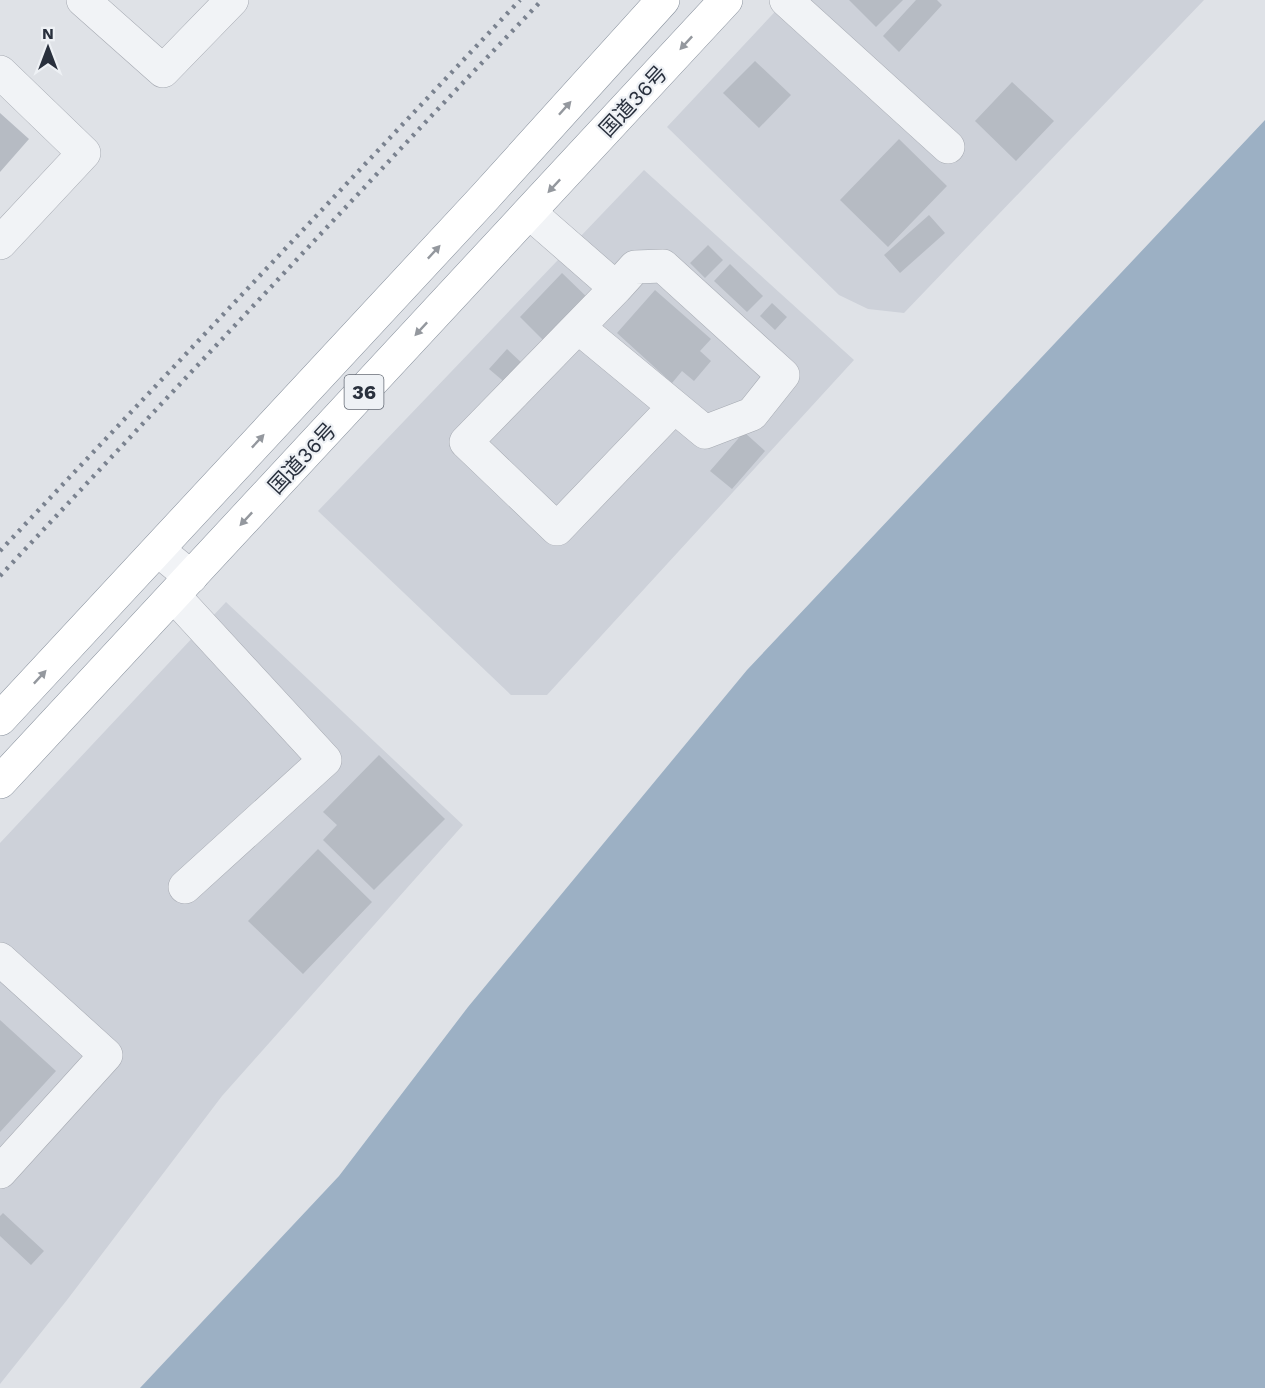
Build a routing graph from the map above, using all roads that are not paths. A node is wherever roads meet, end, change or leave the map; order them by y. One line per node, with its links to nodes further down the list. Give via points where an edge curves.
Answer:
1 (82, 0): 2 (lane, via 163,71)
2 (232, 0)
3 (663, 0): 13 (highway, 国道36号 / 36, one-way to 3)
4 (726, 0): 8 (highway, 国道36号 / 36, one-way to 8)
5 (786, 0): 7 (lane)
6 (0, 72): 9 (lane, via 84,153)
7 (948, 147)
8 (530, 213): 10 (lane); 14 (highway, 国道36号 / 36, one-way to 14)
9 (0, 243)
10 (616, 288): 11 (lane); 12 (lane, via 634,267 663,266 783,375 752,414 705,432)
11 (578, 327): 12 (lane); 12 (lane, via 466,442 557,529)
12 (674, 407)
13 (158, 550): 14 (lane); 15 (highway, 国道36号 / 36, one-way to 13)
14 (183, 587): 16 (highway, 国道36号 / 36); 17 (lane, via 325,760)
15 (0, 719)
16 (0, 783)
17 (185, 887)
18 (0, 959): 19 (lane, via 106,1055)
19 (0, 1172)

